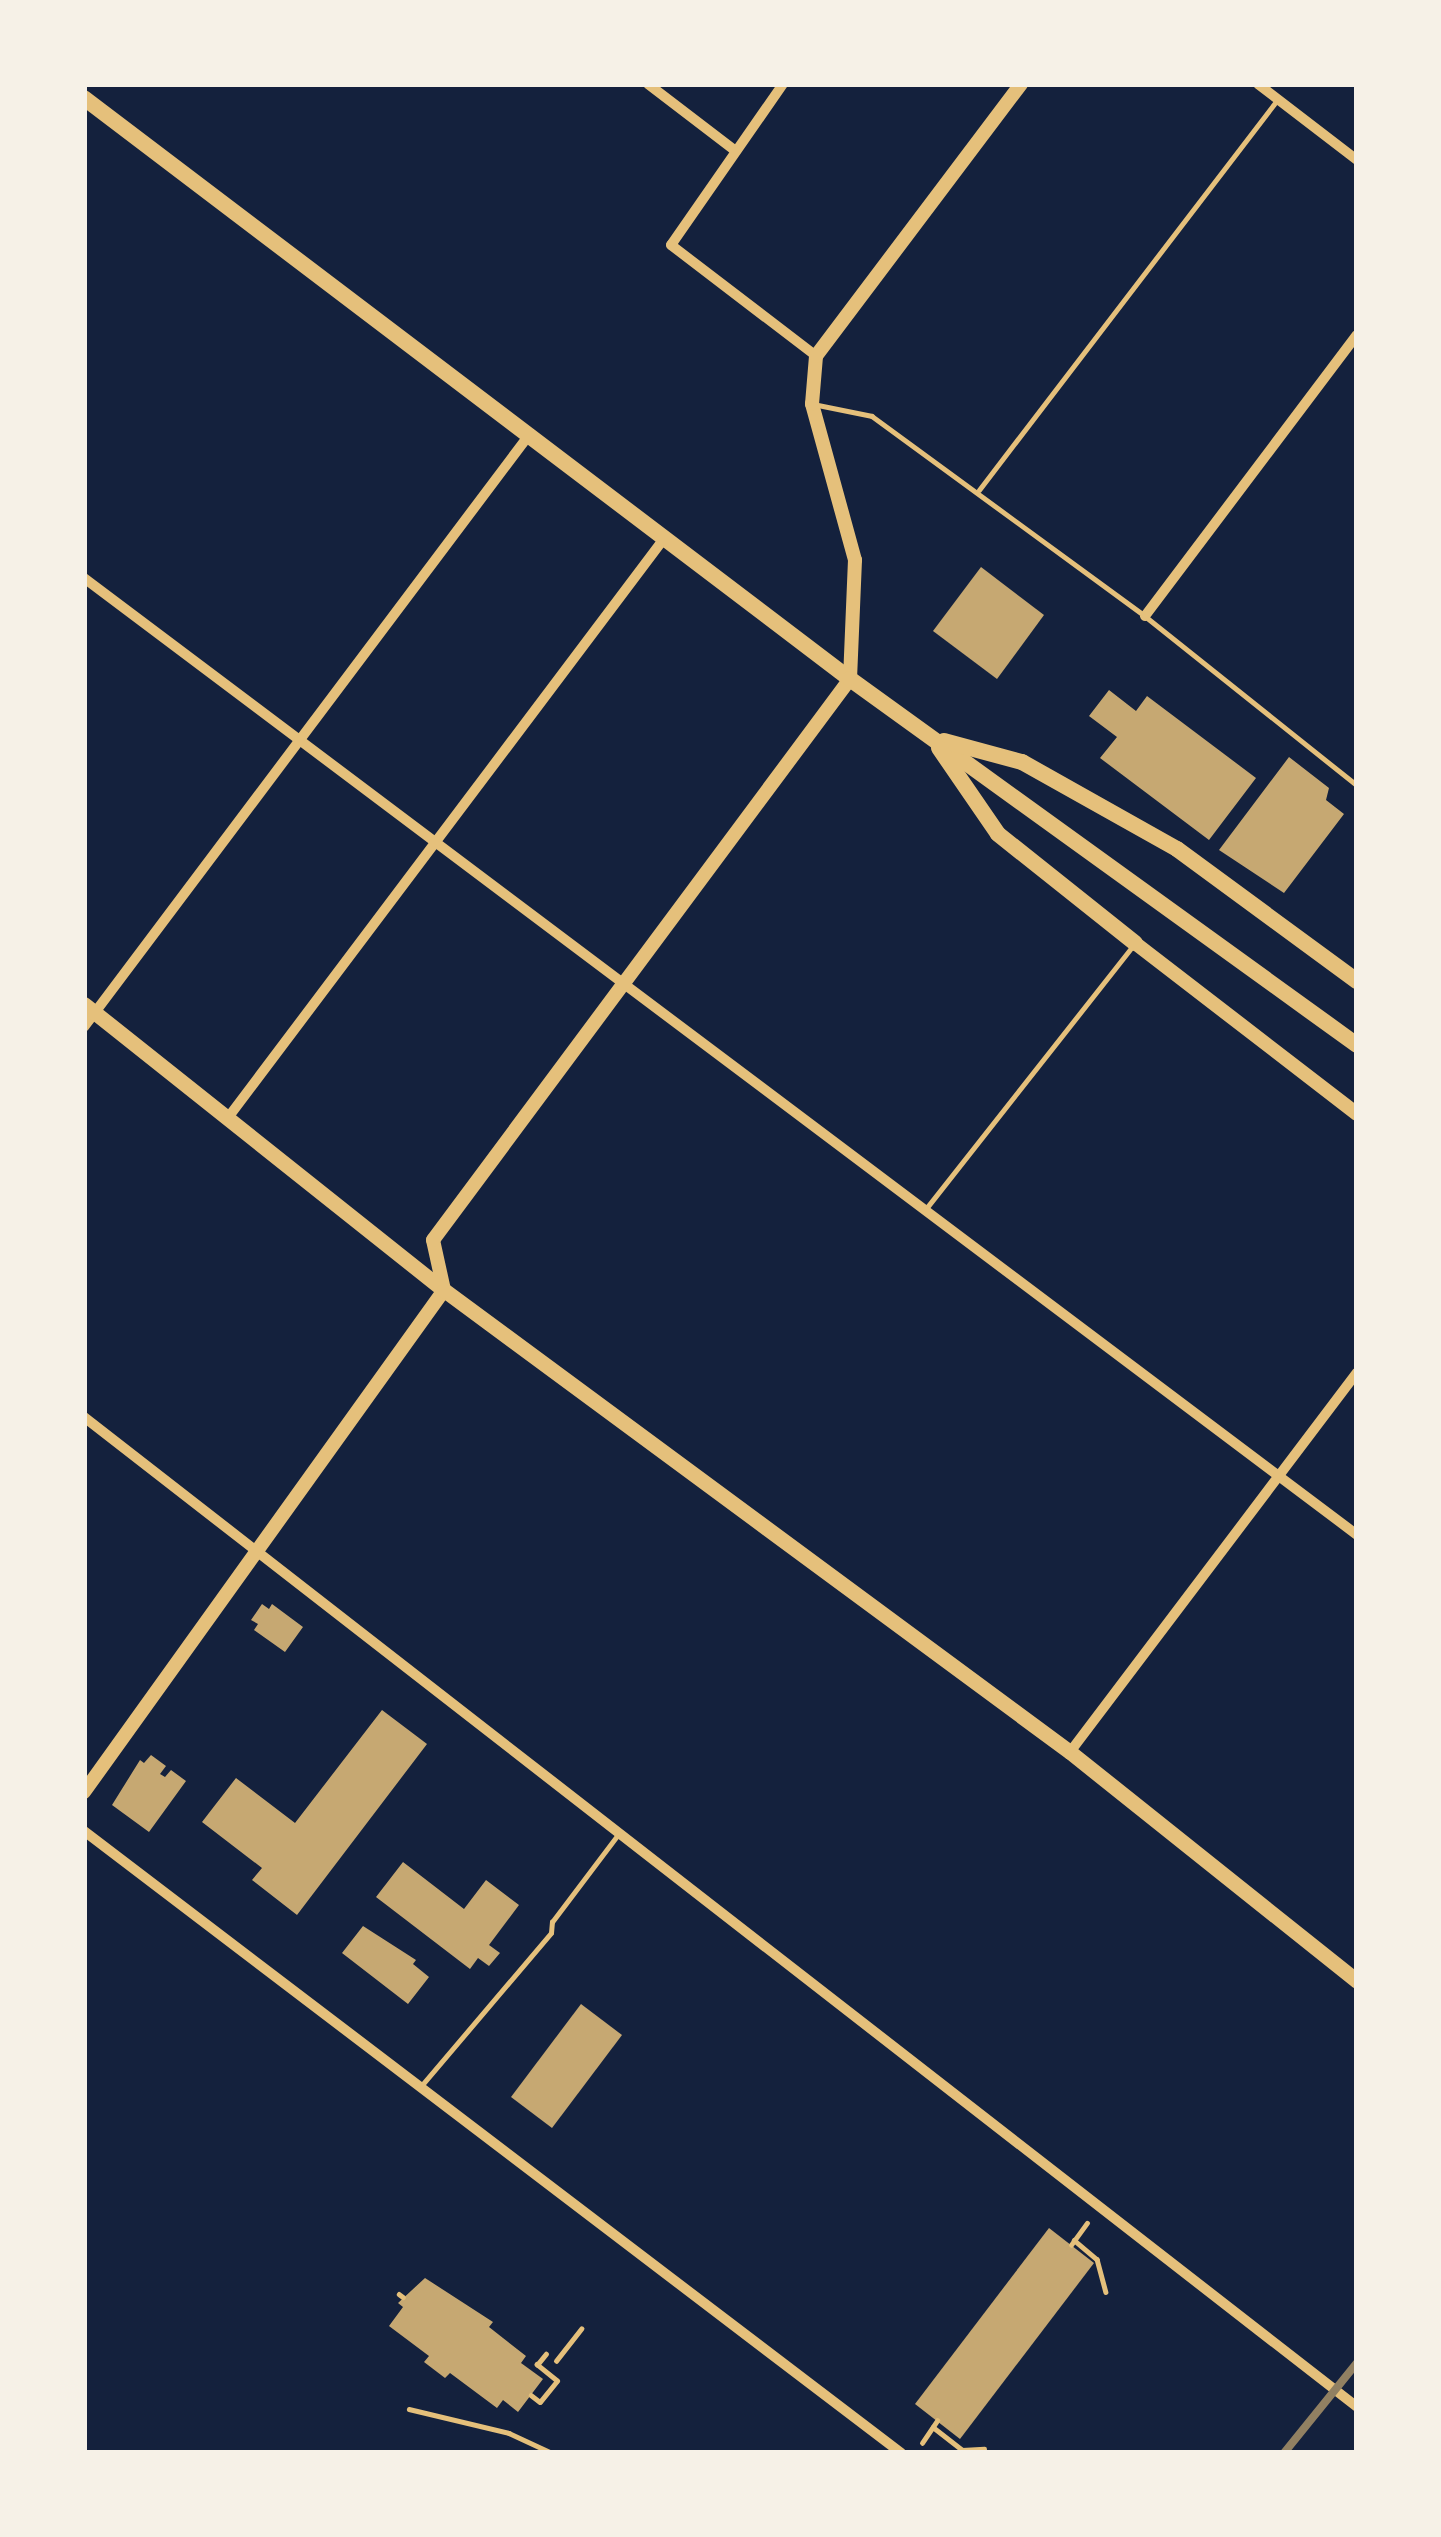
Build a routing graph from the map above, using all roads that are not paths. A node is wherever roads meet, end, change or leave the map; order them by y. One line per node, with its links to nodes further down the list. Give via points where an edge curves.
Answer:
1 (648, 84): 7 (street)
2 (783, 84): 7 (street)
3 (1021, 84): 10 (street)
4 (1258, 84): 5 (street)
5 (1278, 99): 8 (street); 13 (lane)
6 (85, 102): 12 (highway)
7 (734, 149): 10 (street, via 671,245)
8 (1357, 160)
9 (1357, 335): 16 (street)
10 (816, 356): 11 (street)
11 (812, 404): 13 (lane, via 872,416); 17 (street, via 855,560)
12 (529, 436): 14 (highway); 19 (street)
13 (978, 492): 16 (lane)
14 (663, 540): 17 (highway); 21 (street)
15 (84, 578): 19 (street)
16 (1145, 616): 20 (lane)
17 (850, 679): 18 (highway); 24 (street)
18 (932, 738): 22 (highway, via 998,834); 23 (highway, via 1022,762 1177,849); 27 (highway)
19 (300, 740): 21 (street); 25 (street)
20 (1357, 784)
21 (435, 842): 24 (street); 29 (street)
22 (1135, 943): 28 (street); 30 (lane)
23 (1357, 980)
24 (623, 984): 30 (street); 31 (street, via 434,1240)
25 (89, 1008): 26 (street); 29 (main road)
26 (84, 1027)
27 (1357, 1045)
28 (1357, 1114)
29 (227, 1119): 31 (main road)
30 (925, 1210): 34 (street)
31 (444, 1290): 36 (street); 37 (main road)
32 (1357, 1372): 34 (street)
33 (84, 1417): 36 (street)
34 (1278, 1476): 35 (street); 37 (street)
35 (1357, 1535)
36 (259, 1550): 38 (street); 39 (street)
37 (1070, 1752): 41 (main road)
38 (84, 1792)
39 (620, 1831): 42 (lane, via 551,1933); 43 (street)
40 (84, 1832): 42 (street)
41 (1357, 1982)
42 (418, 2090): 44 (street)
43 (1357, 2407)
44 (901, 2453)

